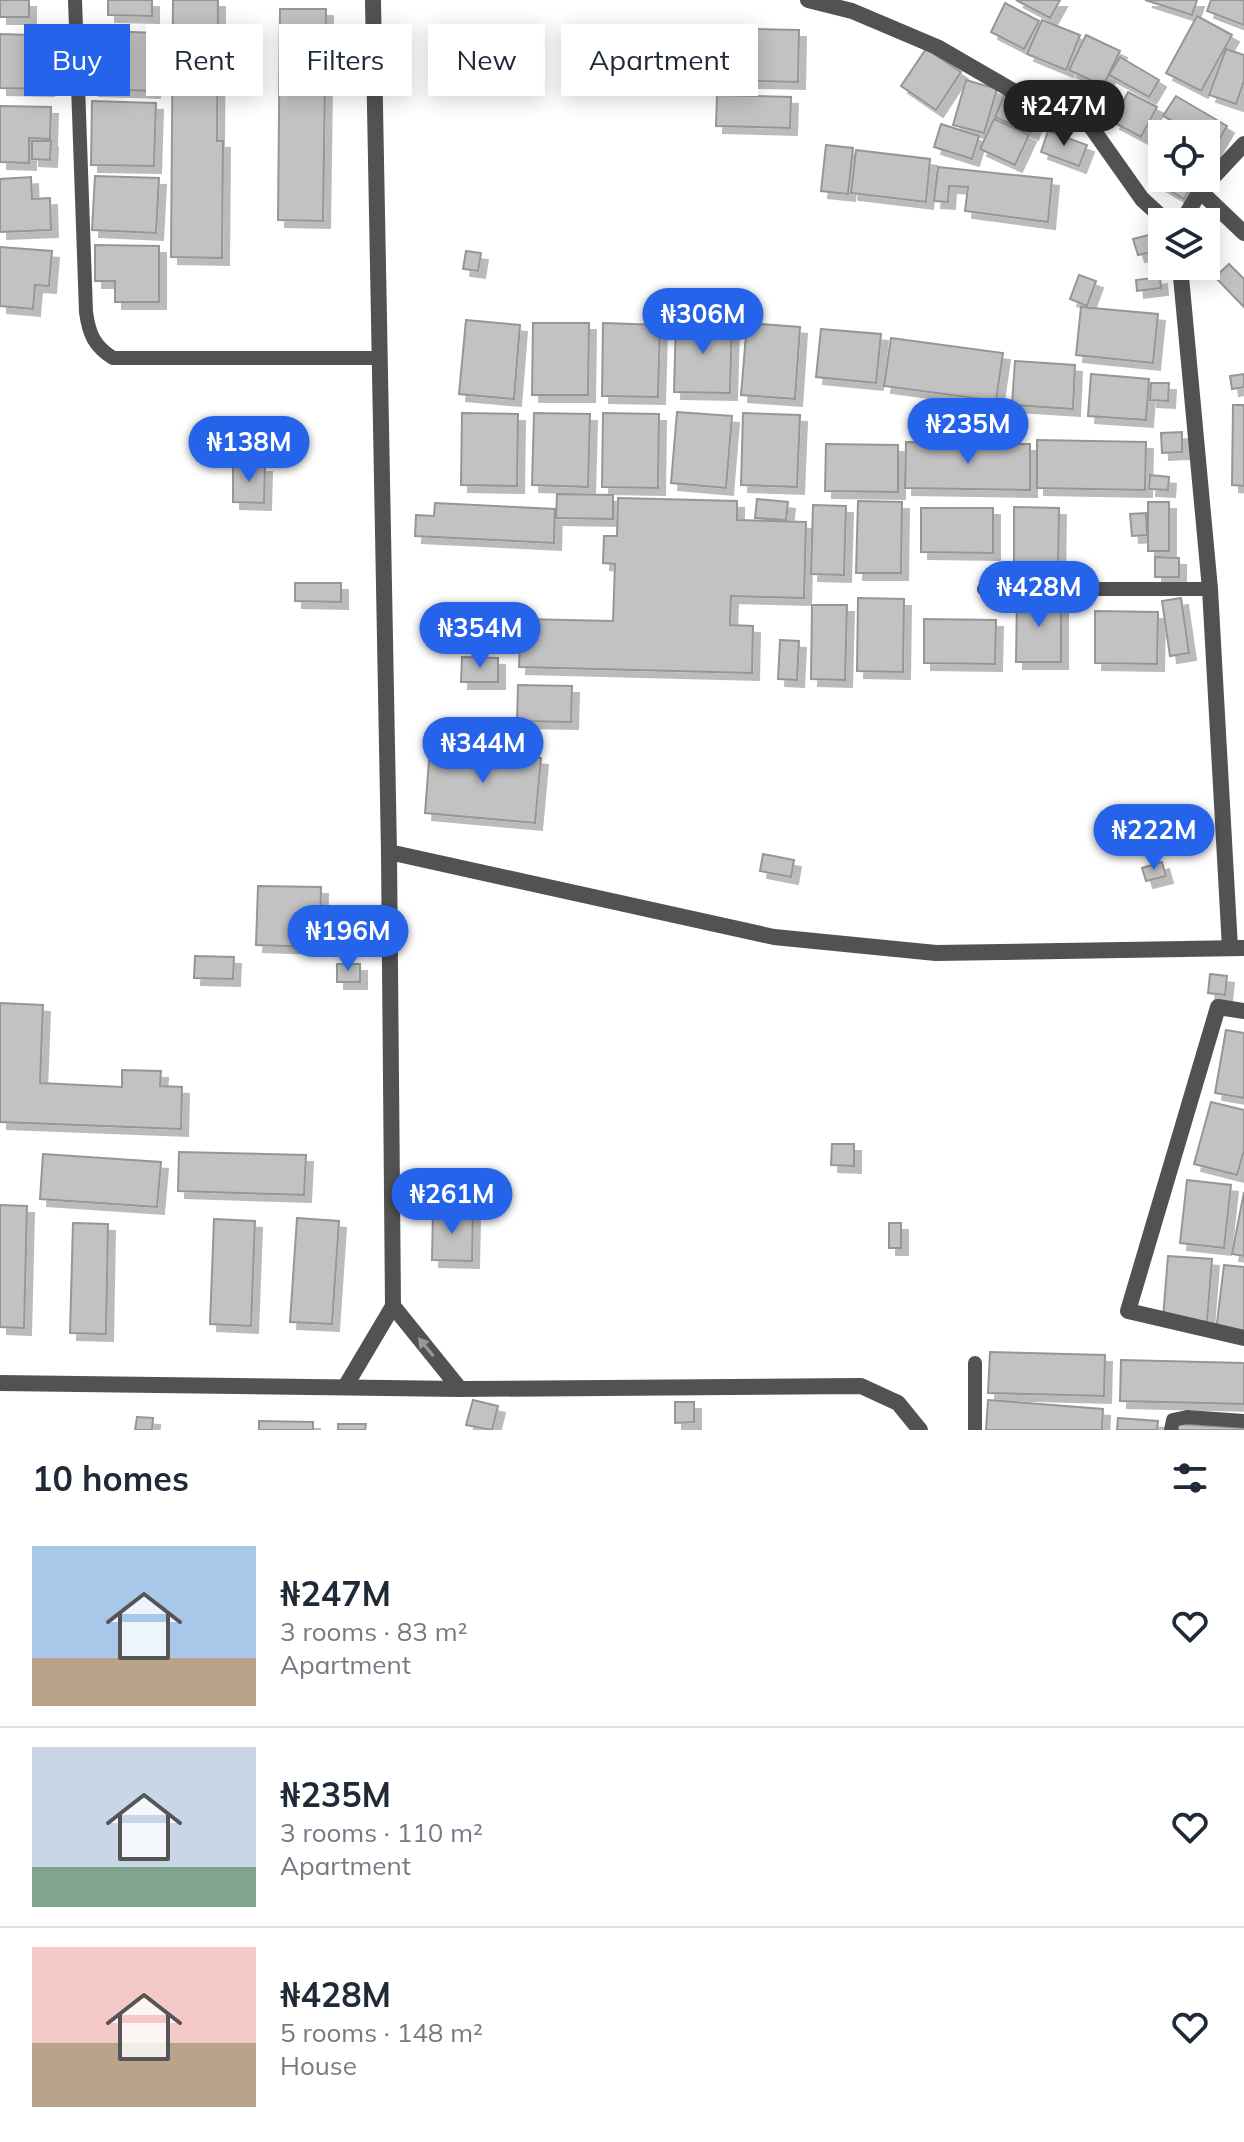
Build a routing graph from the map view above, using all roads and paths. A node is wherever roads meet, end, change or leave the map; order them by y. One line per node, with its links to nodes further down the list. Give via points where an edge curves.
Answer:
1 (75, 0): 10 (lane, via 86,312 97,348 113,358)
2 (373, 0): 10 (street)
3 (808, 0): 7 (street, via 852,11 937,47 1013,91 1089,124)
4 (1244, 144): 5 (street)
5 (1220, 170)
6 (1201, 192): 8 (street)
7 (1152, 208)
8 (1244, 233)
9 (1181, 280): 12 (street)
10 (378, 358): 13 (street)
11 (984, 589): 12 (lane)
12 (1210, 589): 14 (street)
13 (389, 852): 14 (street, via 774,937 936,953); 16 (street)
14 (1237, 948)
15 (1244, 1011): 17 (street, via 1218,1007 1128,1311)
16 (393, 1306): 20 (street); 21 (street, one-way to 16)
17 (1244, 1338)
18 (975, 1363): 24 (lane)
19 (0, 1383): 20 (street)
20 (345, 1387): 21 (street)
21 (460, 1389): 23 (street, via 861,1386 898,1403)
22 (1244, 1421): 25 (lane, via 1187,1417 1173,1420)
23 (920, 1430)
24 (975, 1430)
25 (1171, 1430)

